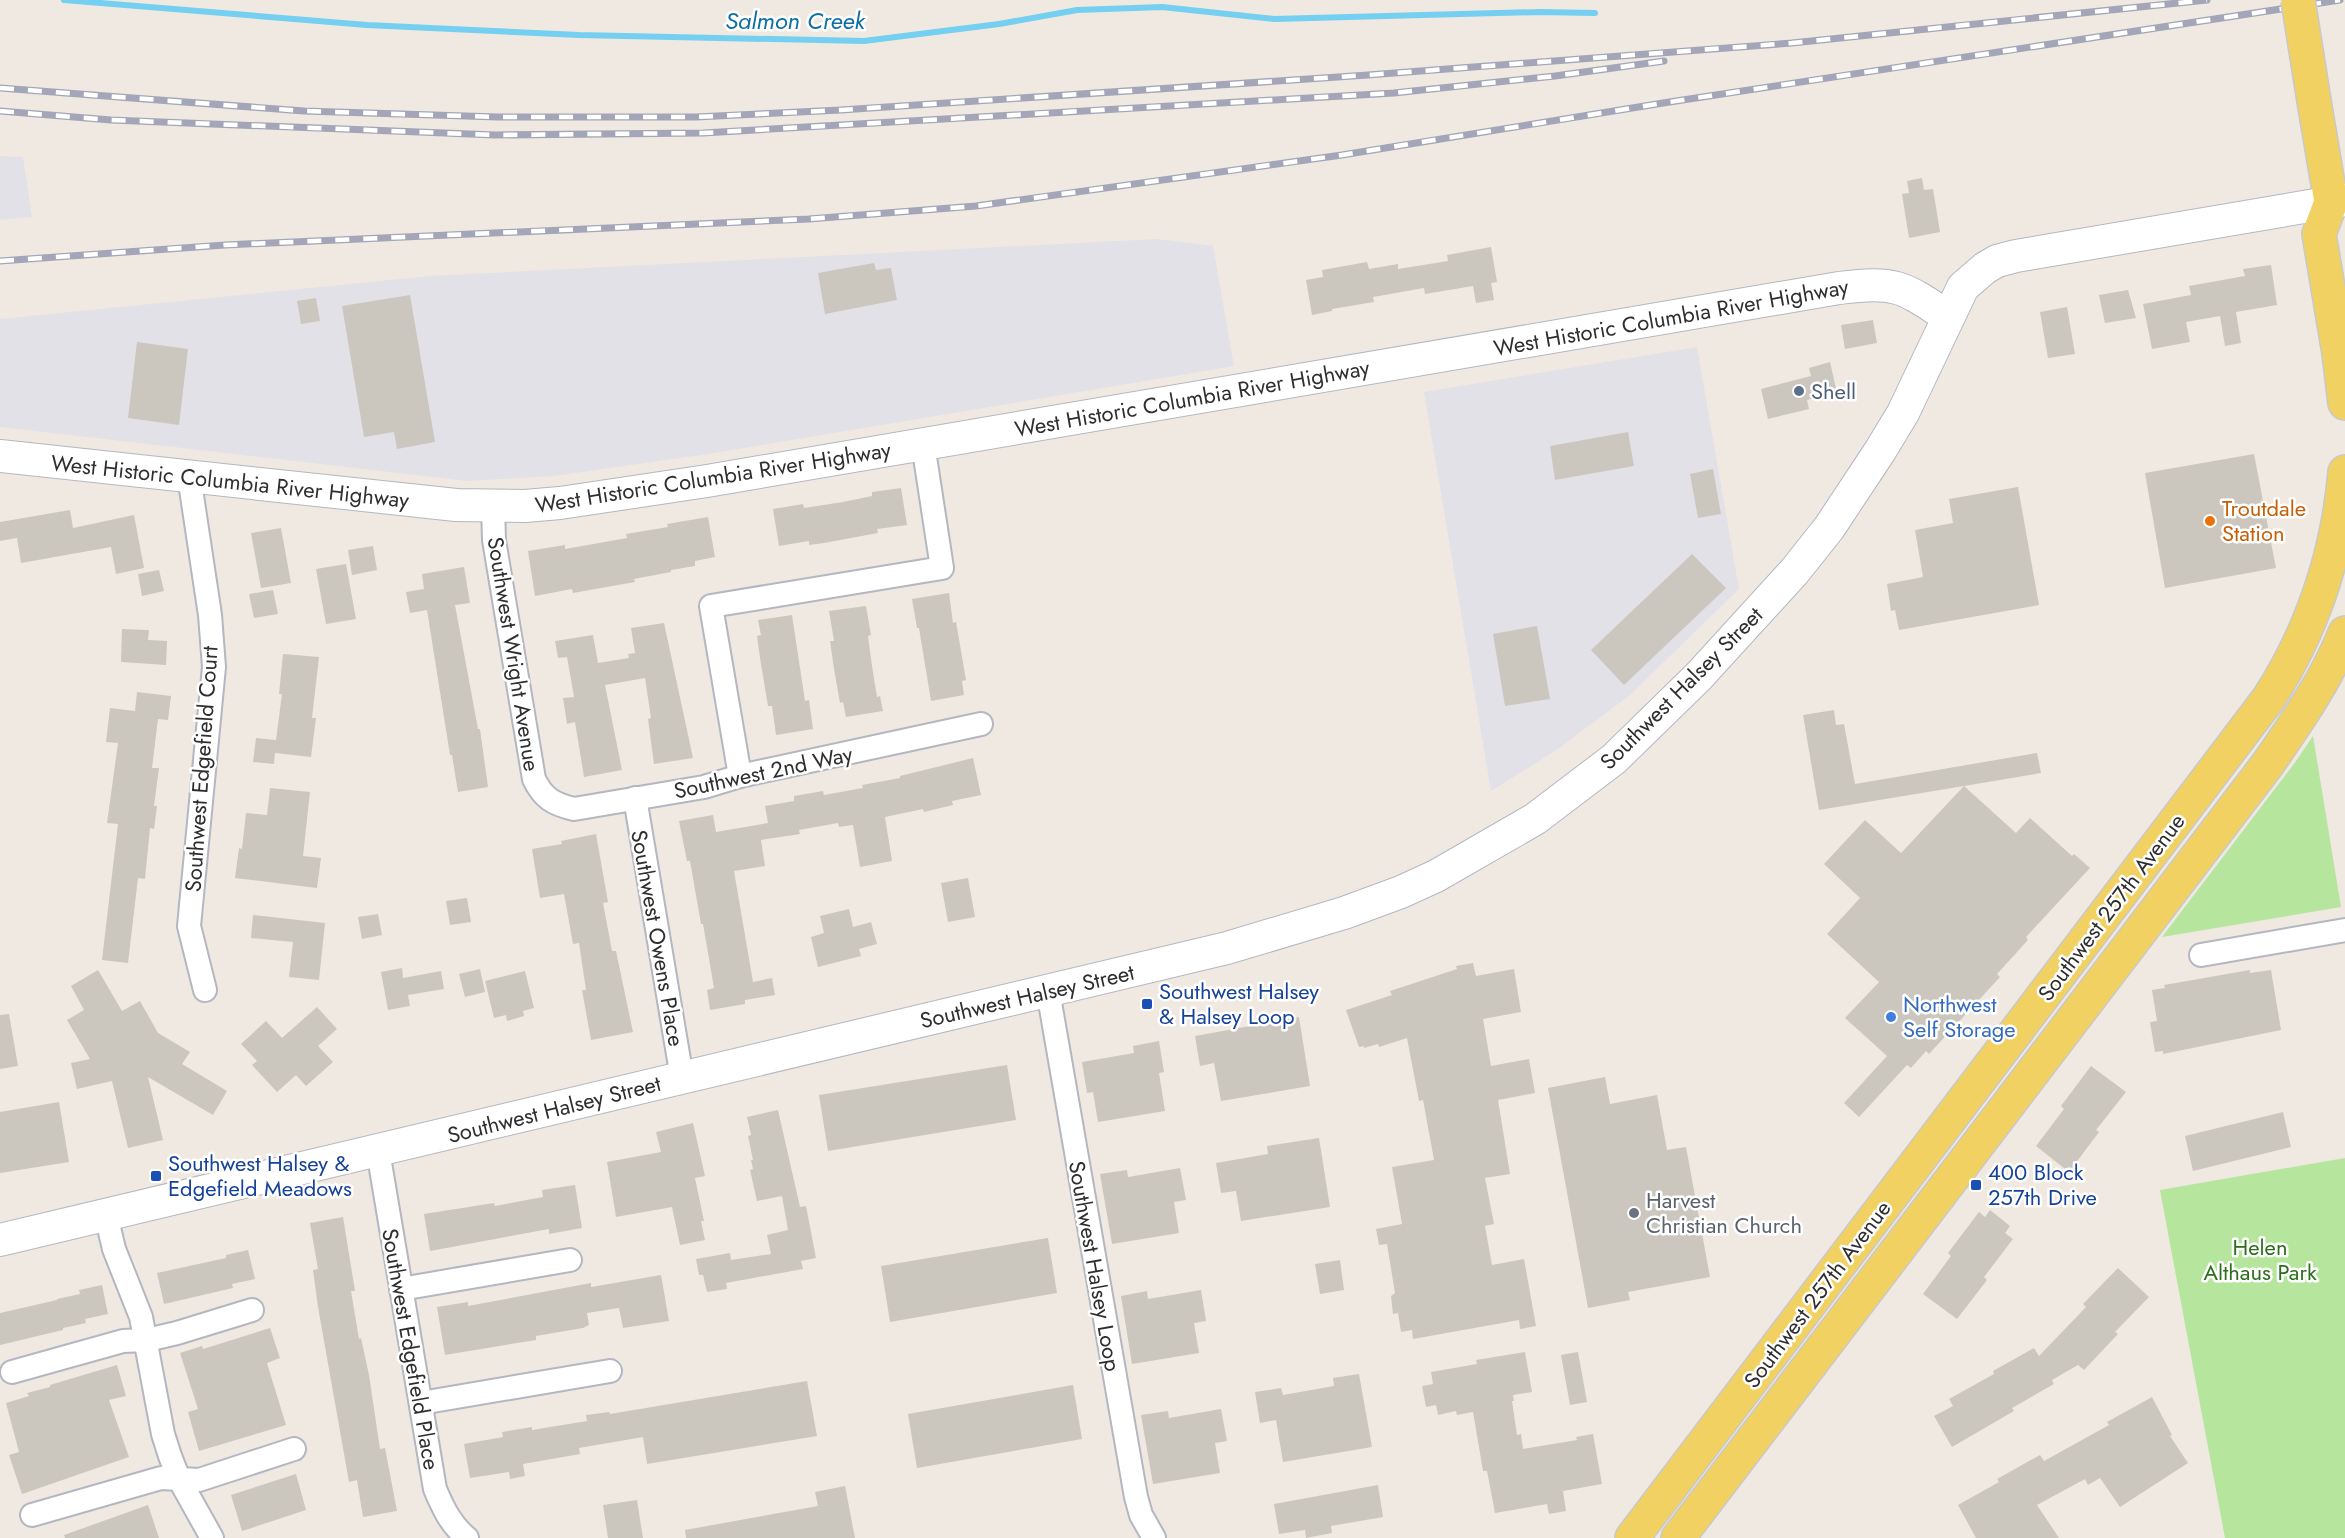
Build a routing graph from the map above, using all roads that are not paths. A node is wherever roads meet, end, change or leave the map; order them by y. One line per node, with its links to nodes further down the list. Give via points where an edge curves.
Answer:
1 (2298, 0): 2 (main road, bridge, via 2314,101)
2 (2340, 206): 3 (street, via 1997,261 1963,287); 4 (main road, via 2319,234)
3 (1948, 317): 5 (street, West Historic Columbia River Highway, via 1899,287 1857,285); 18 (street, Southwest Halsey Street, via 1903,413 1829,528 1699,676 1614,759 1576,789 1464,861 1401,892 1289,931)
4 (2345, 403)
5 (923, 444): 9 (street, West Historic Columbia River Highway, via 609,496); 12 (street, via 942,568 711,606)
6 (0, 456): 8 (street, West Historic Columbia River Highway)
7 (2345, 472): 36 (main road, Southwest 257th Avenue, via 2336,536 2325,578 2299,645 2269,698)
8 (189, 476): 9 (street, West Historic Columbia River Highway); 17 (street, Southwest Edgefield Court, via 214,667 189,926)
9 (493, 506): 13 (street, Southwest Wright Avenue, via 494,540 534,779)
10 (2345, 633): 37 (main road, Southwest 257th Avenue, via 2320,684 2267,765)
11 (981, 724): 12 (street, Southwest 2nd Way)
12 (740, 776): 14 (street, Southwest 2nd Way)
13 (546, 798): 14 (street, Southwest 2nd Way, via 573,809)
14 (635, 798): 19 (street, Southwest Owens Place)
15 (2345, 930): 16 (street)
16 (2201, 955)
17 (206, 990)
18 (1048, 991): 19 (street, Southwest Halsey Street); 35 (street, Southwest Halsey Loop, via 1136,1497)
19 (682, 1077): 20 (street, Southwest Halsey Street)
20 (378, 1151): 21 (street, Southwest Halsey Street); 24 (street, Southwest Edgefield Place)
21 (106, 1215): 22 (street, Southwest Halsey Street); 26 (street, via 114,1250)
22 (0, 1240)
23 (570, 1260): 24 (street)
24 (401, 1289): 29 (street, Southwest Edgefield Place)
25 (252, 1310): 26 (street)
26 (147, 1340): 27 (street, via 123,1341); 31 (street, via 163,1434)
27 (12, 1371)
28 (610, 1371): 29 (street)
29 (421, 1403): 34 (street, Southwest Edgefield Place, via 435,1489 444,1512)
30 (294, 1449): 31 (street, via 199,1480)
31 (179, 1479): 32 (street, via 161,1478); 33 (street)
32 (33, 1515)
33 (212, 1538)
34 (467, 1538)
35 (1154, 1538)
36 (1632, 1538)
37 (1678, 1538)

